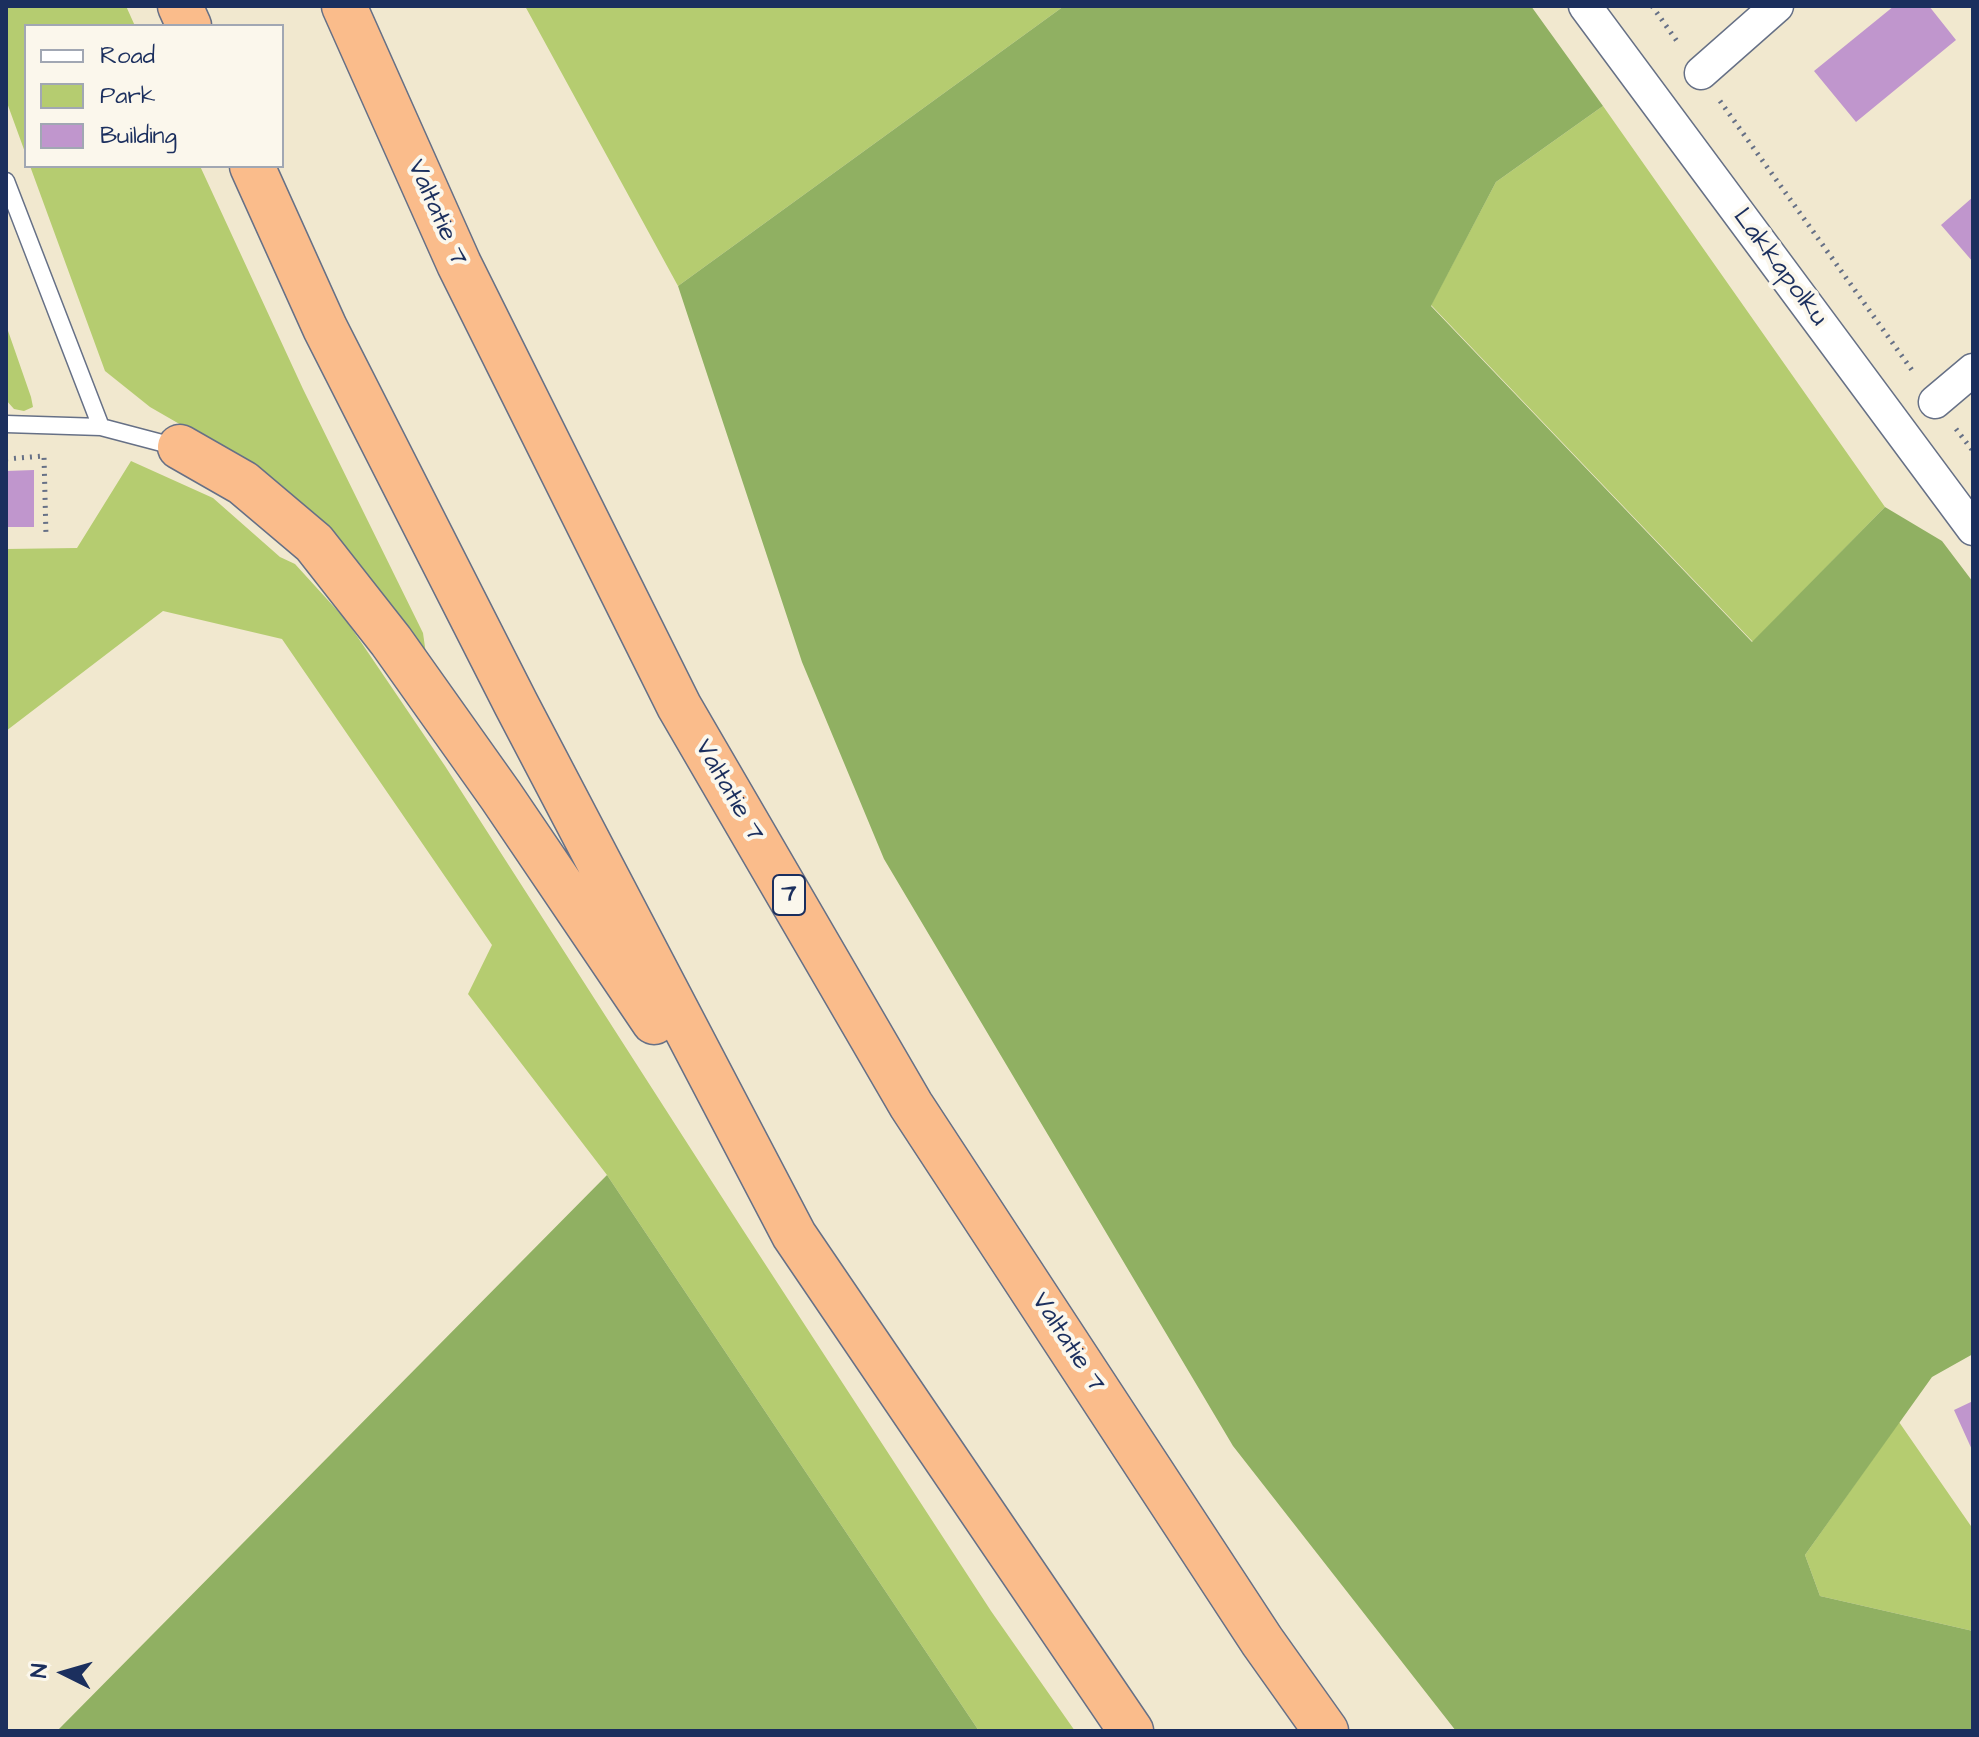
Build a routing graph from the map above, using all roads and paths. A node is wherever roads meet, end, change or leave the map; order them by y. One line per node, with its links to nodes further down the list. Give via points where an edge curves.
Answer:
1 (344, 6): 19 (highway, Valtatie 7 / 7, via 459,264 679,706 911,1105)
2 (1585, 6): 15 (street, Lakkapolku)
3 (1652, 6): 5 (path)
4 (1777, 6): 5 (street)
5 (1701, 73): 9 (path)
6 (253, 168): 17 (highway, via 332,342)
7 (6, 181): 11 (lane)
8 (1973, 370): 9 (street)
9 (1935, 402): 13 (path)
10 (6, 424): 11 (lane)
11 (101, 427): 12 (lane)
12 (180, 447): 17 (highway, via 243,483 314,543 391,641 624,976)
13 (1973, 451)
14 (6, 459): 16 (path, via 44,456)
15 (1973, 529)
16 (46, 536)
17 (794, 1235): 18 (highway)
18 (1131, 1731)
19 (1326, 1731)

